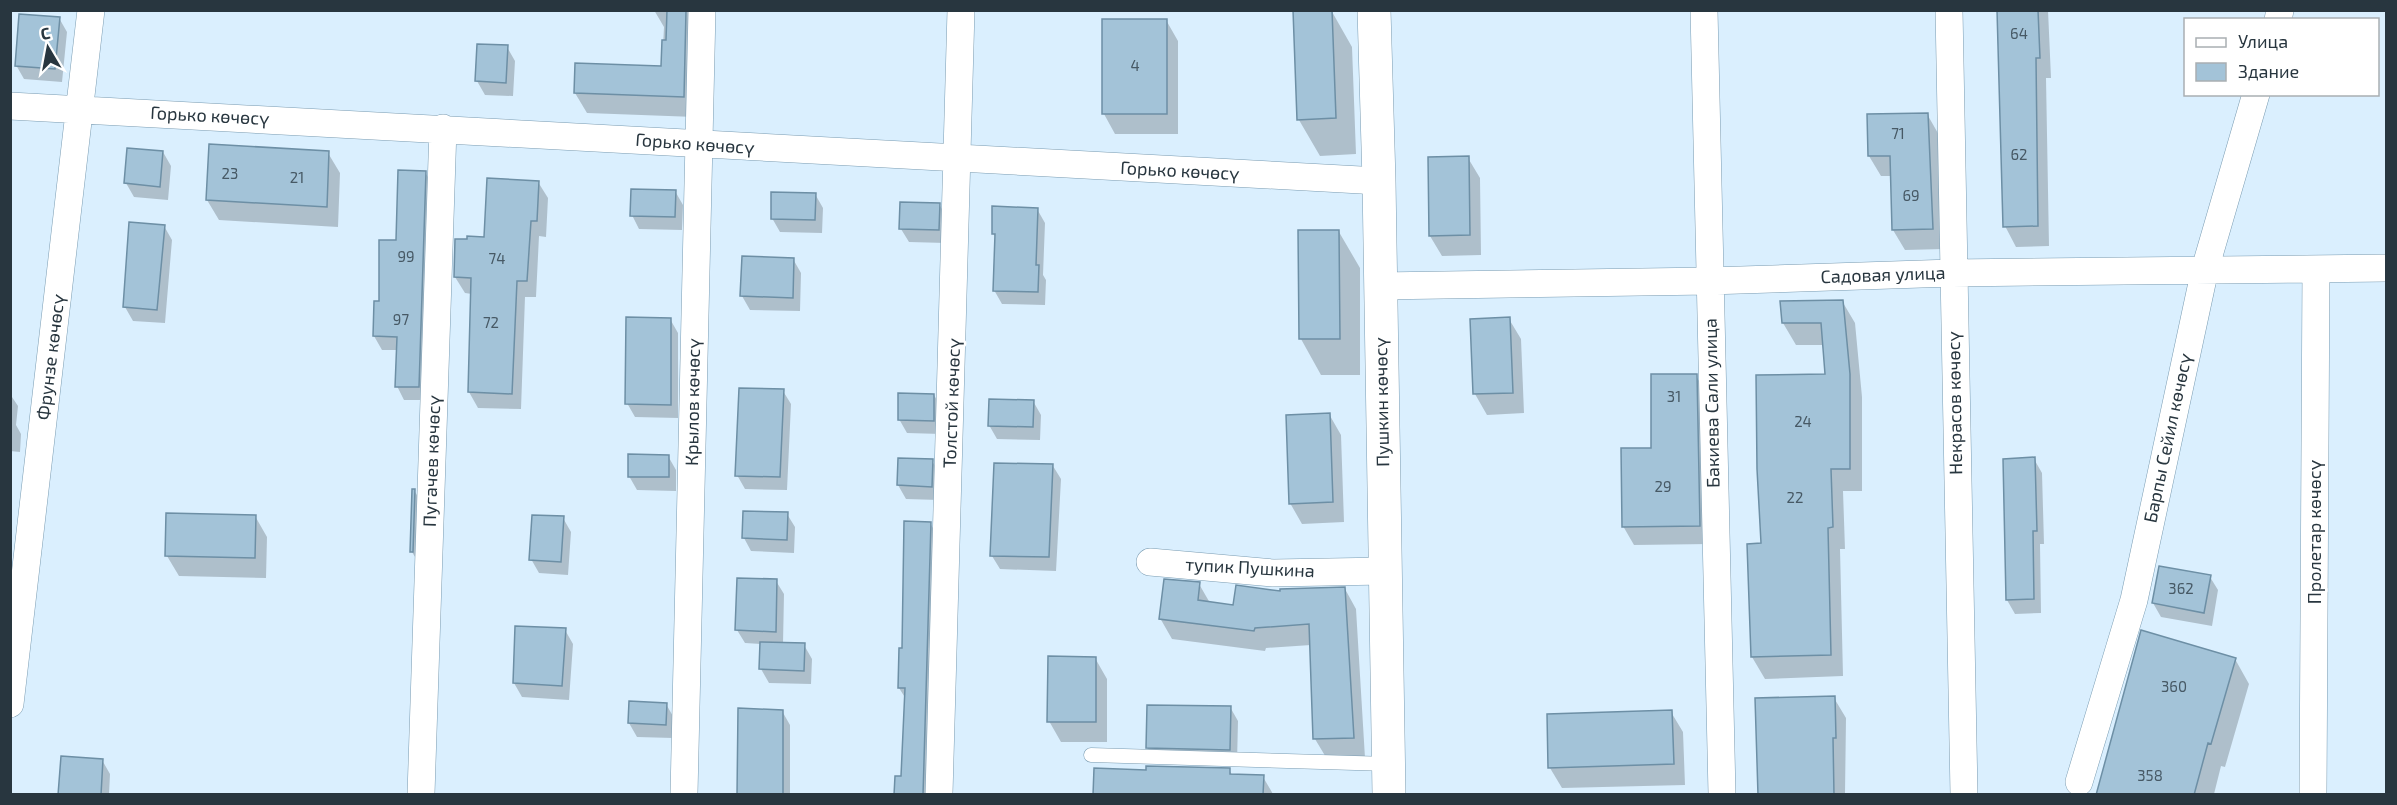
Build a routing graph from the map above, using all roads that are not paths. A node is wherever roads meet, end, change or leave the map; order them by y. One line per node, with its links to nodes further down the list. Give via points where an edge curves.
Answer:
1 (91, 10): 9 (street, Фрунзе көчөсү)
2 (702, 10): 11 (street, Крылов көчөсү)
3 (961, 10): 12 (street, Толстой көчөсү)
4 (1374, 10): 13 (highway, Пушкин көчөсү)
5 (1704, 10): 18 (street, Бакиева Сали улица)
6 (1949, 10): 17 (street, Некрасов көчөсү)
7 (2255, 96): 15 (street, Барпы Сейил көчөсү)
8 (10, 106): 9 (street, Горько көчөсү)
9 (80, 110): 10 (street, Горько көчөсү); 20 (street, Фрунзе көчөсү)
10 (443, 128): 11 (street, Горько көчөсү); 27 (street, Пугачев көчөсү)
11 (698, 145): 12 (street, Горько көчөсү); 28 (street, Крылов көчөсү)
12 (959, 160): 13 (street, Горько көчөсү); 29 (street, Толстой көчөсү)
13 (1379, 181): 19 (highway, Пушкин көчөсү)
14 (2386, 267): 16 (street, Садовая улица)
15 (2205, 269): 16 (street, Садовая улица); 17 (street, Садовая улица); 26 (street, Барпы Сейил көчөсү, via 2134,600)
16 (2316, 269): 32 (street, Пролетар көчөсү)
17 (1952, 273): 18 (street, Садовая улица); 31 (street, Некрасов көчөсү)
18 (1709, 281): 19 (street, Садовая улица); 30 (street, Бакиева Сали улица)
19 (1380, 286): 22 (highway, Пушкин көчөсү)
20 (20, 535): 23 (street, Фрунзе көчөсү)
21 (1150, 562): 22 (street, тупик Пушкина, via 1272,573)
22 (1385, 571): 25 (highway, Пушкин көчөсү)
23 (11, 698)
24 (1091, 755): 25 (lane)
25 (1389, 779)
26 (2079, 782)
27 (421, 795)
28 (684, 795)
29 (939, 795)
30 (1722, 795)
31 (1964, 795)
32 (2313, 795)

